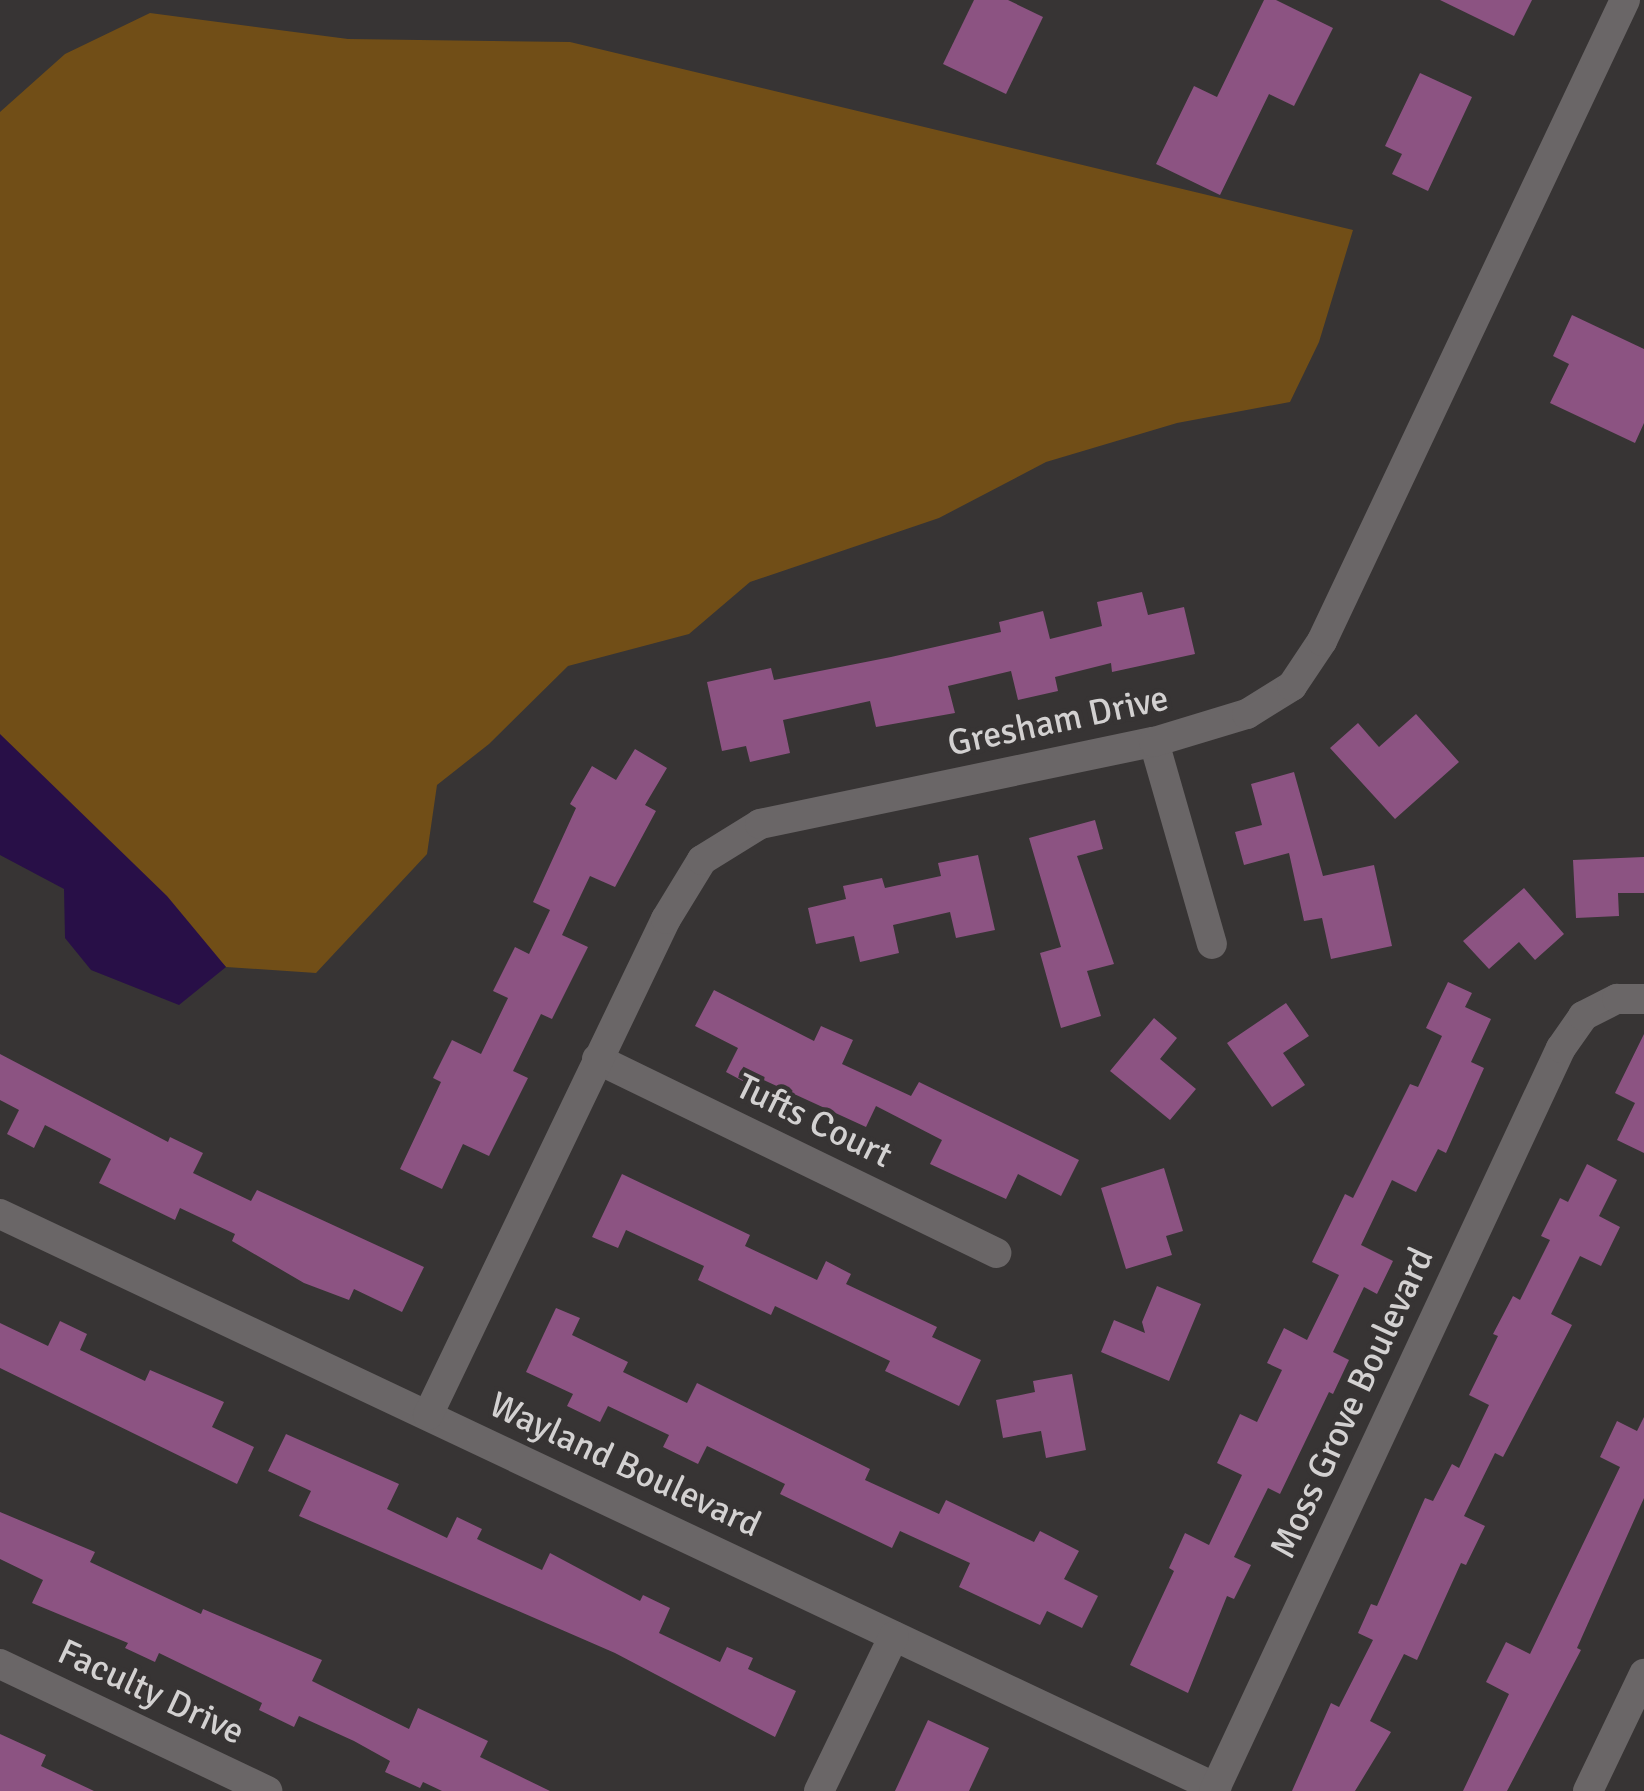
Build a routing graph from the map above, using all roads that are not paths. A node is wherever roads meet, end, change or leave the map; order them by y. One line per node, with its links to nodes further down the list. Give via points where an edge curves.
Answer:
1 (1625, 0): 2 (street, Gresham Drive, via 1322,640 1292,686 1246,714)
2 (1154, 742): 3 (street); 5 (street, Gresham Drive, via 760,824 702,860)
3 (1212, 944)
4 (1644, 999): 12 (street, Moss Grove Boulevard, via 1617,999 1583,1016 1561,1048)
5 (597, 1059): 7 (street, Tufts Court); 8 (street, Gresham Drive)
6 (0, 1214): 8 (street, Wayland Boulevard)
7 (996, 1253)
8 (428, 1415): 9 (street, Wayland Boulevard)
9 (894, 1636): 12 (street, Wayland Boulevard); 14 (street)
10 (0, 1664): 13 (street, Faculty Drive)
11 (1644, 1674): 15 (street)
12 (1215, 1790)
13 (268, 1791)
14 (819, 1791)
15 (1588, 1791)

